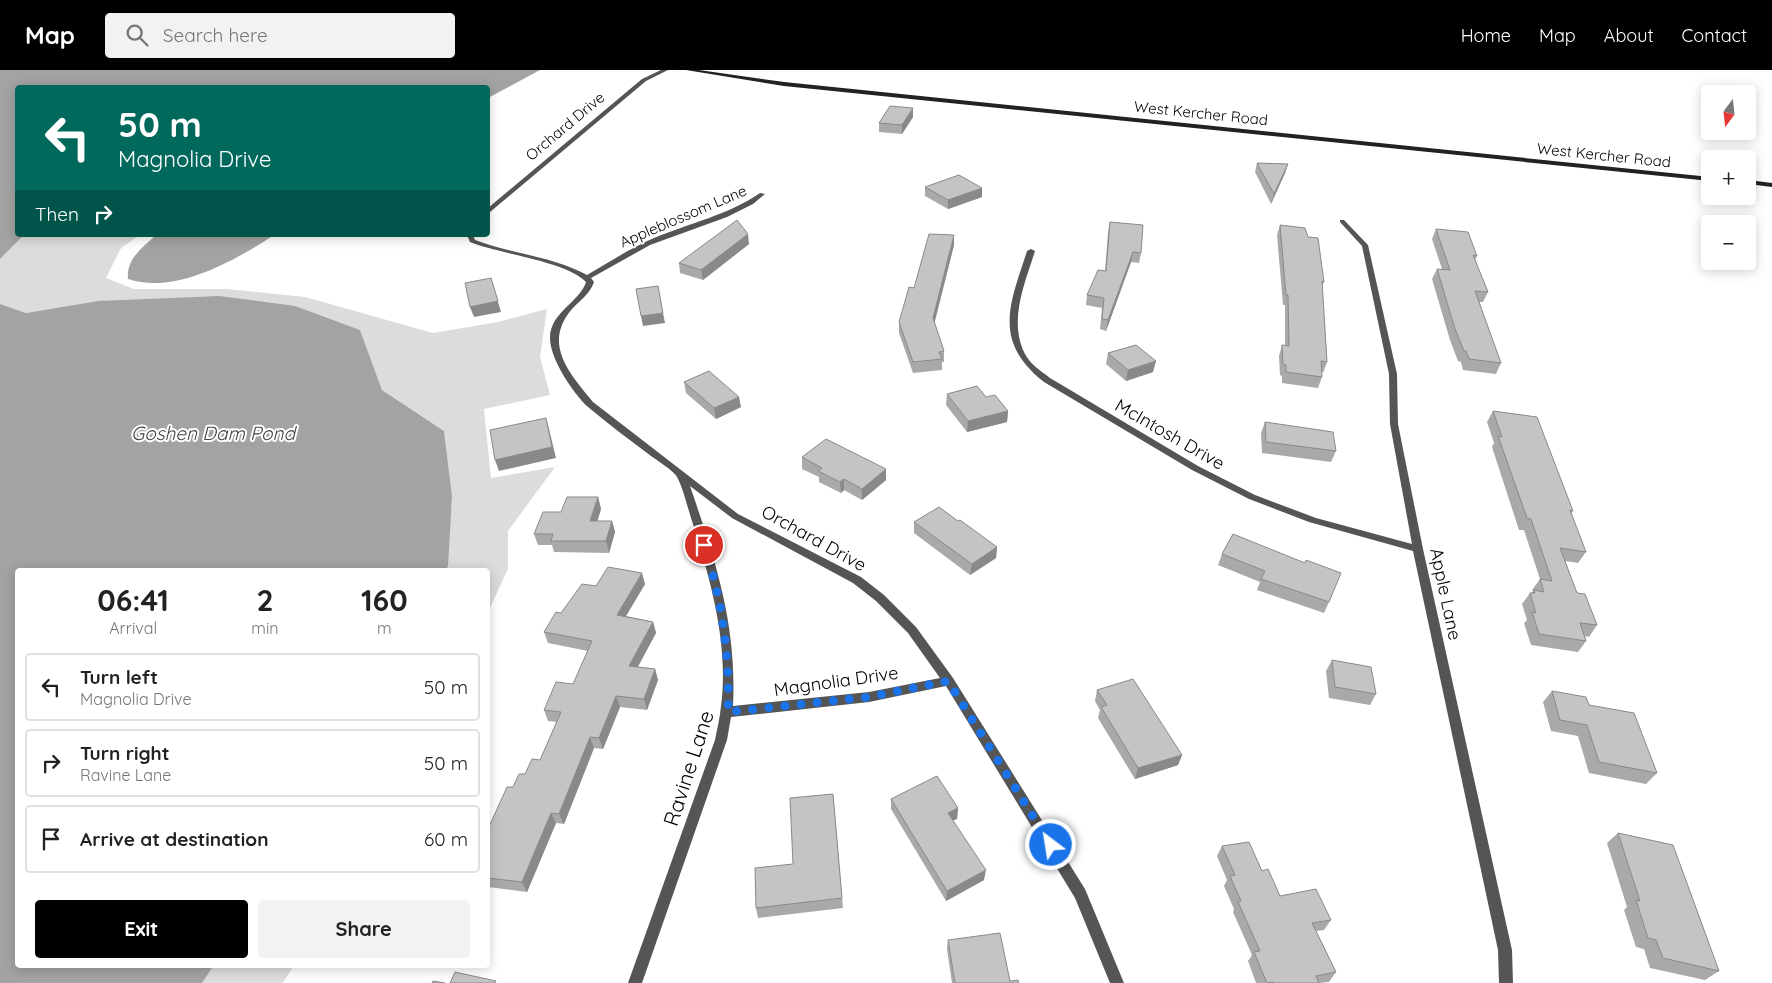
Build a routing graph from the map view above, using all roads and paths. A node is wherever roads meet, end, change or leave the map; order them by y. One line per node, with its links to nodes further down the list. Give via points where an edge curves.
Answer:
1 (665, 70): 7 (street, Orchard Drive, via 644,80)
2 (689, 70): 3 (main road, West Kercher Road, via 784,84)
3 (1701, 177)
4 (1756, 183): 5 (main road)
5 (1772, 185)
6 (762, 194): 11 (street, Appleblossom Lane, via 729,214 638,248)
7 (490, 209)
8 (1342, 221): 13 (street, Apple Lane, via 1365,245 1393,374 1394,424)
9 (471, 237): 11 (street, via 472,241 485,246 572,268)
10 (1031, 251): 13 (street, McIntosh Drive, via 1013,320 1022,354 1034,369 1060,389 1252,497 1325,525)
11 (588, 277): 12 (street, Orchard Drive, via 588,289 554,330 559,359 590,404)
12 (681, 473): 14 (street, Orchard Drive, via 735,516 834,567 880,598 912,630); 15 (street, Ravine Lane, via 715,580 727,644)
13 (1418, 549): 18 (street, Apple Lane, via 1505,950)
14 (948, 681): 15 (street, Magnolia Drive, via 869,697); 17 (street, Orchard Drive, via 1080,894)
15 (728, 712): 16 (street, Ravine Lane)
16 (635, 983)
17 (1117, 983)
18 (1506, 983)

